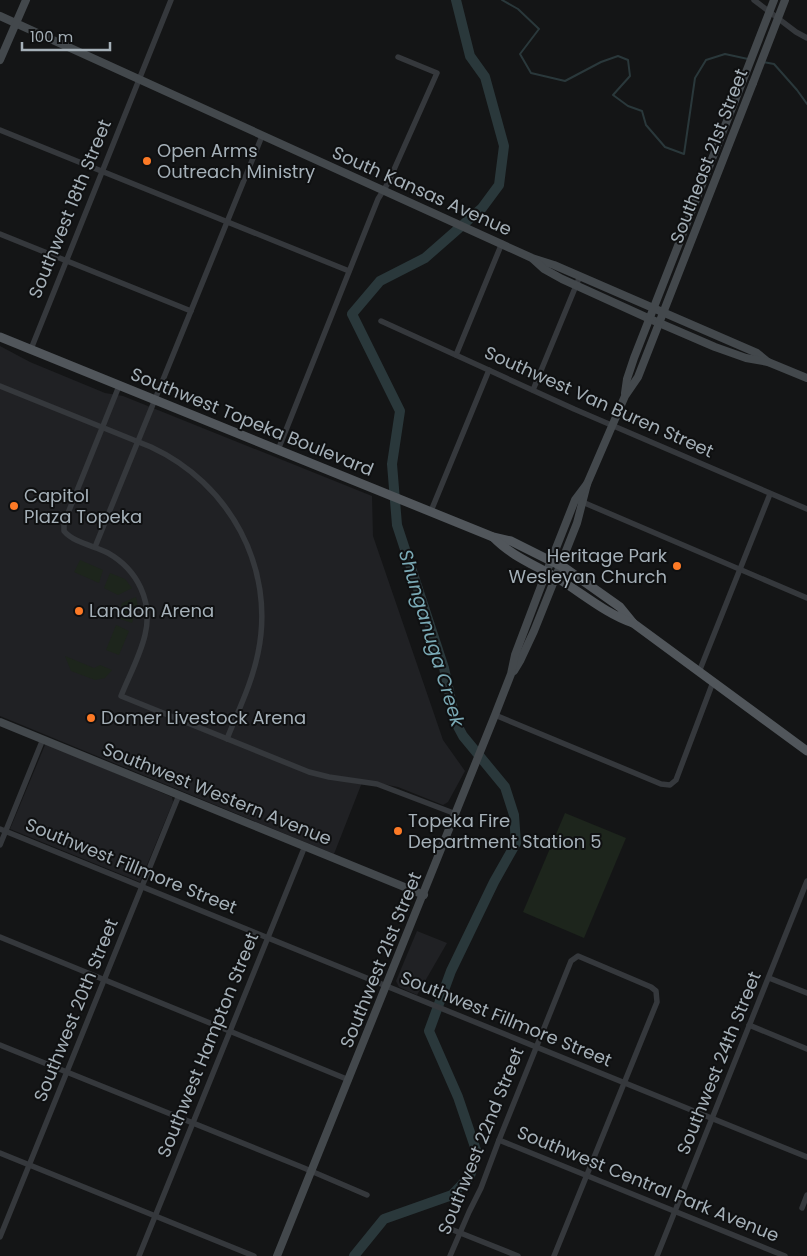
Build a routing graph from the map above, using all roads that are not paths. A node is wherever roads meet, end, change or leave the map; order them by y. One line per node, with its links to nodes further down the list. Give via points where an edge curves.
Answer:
1 (26, 0): 7 (main road)
2 (171, 0): 11 (street, Southwest 18th Street)
3 (754, 0): 8 (street)
4 (774, 0): 24 (main road, Southeast 21st Street, bridge)
5 (785, 0): 26 (main road, Southeast 21st Street, bridge)
6 (0, 16): 7 (main road, South Kansas Avenue)
7 (15, 23): 10 (main road); 11 (main road, South Kansas Avenue)
8 (807, 38)
9 (398, 57): 15 (street, via 437,73)
10 (0, 60)
11 (139, 80): 13 (main road, South Kansas Avenue); 14 (street, Southwest 18th Street)
12 (0, 130): 14 (street)
13 (262, 136): 15 (main road, South Kansas Avenue); 16 (street)
14 (102, 172): 16 (street); 20 (street, Southwest 18th Street)
15 (383, 190): 18 (main road, South Kansas Avenue); 21 (street)
16 (227, 222): 21 (street); 25 (street)
17 (0, 234): 20 (street)
18 (502, 243): 19 (main road, South Kansas Avenue); 32 (street)
19 (532, 258): 22 (main road, South Kansas Avenue); 23 (main road, South Kansas Avenue, via 544,269)
20 (66, 261): 25 (street); 31 (street, Southwest 18th Street)
21 (349, 272): 44 (street)
22 (580, 276): 23 (street); 24 (main road, South Kansas Avenue)
23 (576, 286): 27 (main road, South Kansas Avenue); 38 (street)
24 (654, 309): 26 (main road, South Kansas Avenue); 27 (main road, Southeast 21st Street)
25 (191, 311): 40 (street)
26 (664, 313): 29 (main road, Southeast 21st Street); 33 (main road, South Kansas Avenue, via 757,353)
27 (650, 319): 29 (main road, South Kansas Avenue); 39 (main road, Southwest 21st Street, via 627,379)
28 (381, 321): 32 (street, Southwest Van Buren Street)
29 (660, 323): 33 (main road, South Kansas Avenue, via 746,358); 39 (main road, Southwest 21st Street, via 638,377)
30 (0, 337): 31 (main road, Southwest Topeka Boulevard)
31 (30, 350): 37 (main road, Southwest Topeka Boulevard)
32 (456, 355): 34 (street, Southwest Van Buren Street)
33 (768, 362): 35 (main road, South Kansas Avenue)
34 (489, 370): 38 (street, Southwest Van Buren Street); 48 (street)
35 (807, 378)
36 (0, 386): 42 (street)
37 (119, 386): 40 (main road, Southwest Topeka Boulevard); 42 (street)
38 (533, 390): 41 (street, Southwest Van Buren Street)
39 (625, 396): 41 (main road, Southwest 21st Street)
40 (155, 400): 43 (street); 44 (main road, Southwest Topeka Boulevard)
41 (612, 426): 45 (street, Southwest Van Buren Street); 46 (main road, Southwest 21st Street)
42 (104, 428): 43 (street); 50 (street, via 64,523 66,534)
43 (138, 441): 50 (street); 64 (street, via 176,460 213,491 241,530 255,566 262,604 260,643 251,680)
44 (278, 450): 48 (main road, Southwest Topeka Boulevard)
45 (770, 494): 47 (street, Southwest Van Buren Street); 53 (street)
46 (579, 501): 51 (main road, Southwest 21st Street); 52 (main road, Southwest 21st Street); 53 (street)
47 (807, 509)
48 (431, 511): 49 (main road, Southwest Topeka Boulevard)
49 (492, 537): 51 (main road, Southwest Topeka Boulevard, via 511,541); 54 (main road, Southwest Topeka Boulevard, via 504,549)
50 (95, 547): 64 (street, via 131,571 141,587 146,605 145,636 121,696)
51 (550, 561): 52 (main road, Southwest Topeka Boulevard); 54 (main road, Southwest 21st Street)
52 (560, 566): 55 (main road, Southwest 21st Street); 57 (main road, Southwest Topeka Boulevard, via 620,607)
53 (740, 569): 56 (street); 58 (street)
54 (546, 572): 55 (main road, Southwest Topeka Boulevard); 59 (main road, Southwest 21st Street)
55 (556, 577): 57 (main road, Southwest Topeka Boulevard, via 620,619); 59 (main road, Southwest 21st Street, via 520,661)
56 (807, 598)
57 (633, 623): 58 (main road, Southwest Topeka Boulevard)
58 (699, 672): 60 (main road, Southwest Topeka Boulevard)
59 (511, 674): 61 (main road, Southwest 21st Street)
60 (713, 682): 61 (street, via 676,780 670,785 660,784); 65 (main road, Southwest Topeka Boulevard)
61 (495, 715): 67 (main road, Southwest 21st Street)
62 (0, 722): 63 (main road, Southwest Western Avenue)
63 (43, 739): 66 (main road, Southwest Western Avenue); 68 (street)
64 (227, 739): 67 (street, via 309,772 377,784)
65 (807, 751)
66 (179, 795): 70 (main road, Southwest Western Avenue); 72 (street, Southwest 20th Street)
67 (456, 814): 73 (main road, Southwest 21st Street)
68 (3, 830): 69 (street); 72 (street, Southwest Fillmore Street)
69 (0, 845)
70 (305, 846): 73 (main road, Southwest Western Avenue); 75 (street, Southwest Hampton Street)
71 (807, 881): 76 (street, Southwest 24th Street)
72 (143, 887): 75 (street, Southwest Fillmore Street); 77 (street, Southwest 20th Street)
73 (424, 895): 78 (main road, Southwest 21st Street)
74 (0, 937): 77 (street)
75 (268, 938): 78 (street, Southwest Fillmore Street); 81 (street, Southwest Hampton Street)
76 (769, 978): 79 (street); 80 (street, Southwest 24th Street)
77 (104, 979): 81 (street); 85 (street, Southwest 20th Street)
78 (386, 987): 83 (street, Southwest Fillmore Street); 86 (main road, Southwest 21st Street)
79 (807, 993)
80 (750, 1025): 84 (street); 88 (street, Southwest 24th Street)
81 (230, 1030): 86 (street); 89 (street, Southwest Hampton Street)
82 (0, 1044): 85 (street)
83 (536, 1047): 87 (street, Southwest Fillmore Street); 87 (street, Southwest 22nd Street, via 571,960 581,956 640,982 657,994 657,1002); 90 (street, Southwest 22nd Street)
84 (807, 1049)
85 (67, 1072): 89 (street); 93 (street, Southwest 20th Street)
86 (349, 1080): 94 (main road, Southwest 21st Street)
87 (624, 1082): 88 (street, Southwest Fillmore Street); 95 (street)
88 (712, 1118): 92 (street, Southwest Fillmore Street); 99 (street, Southwest 24th Street)
89 (192, 1124): 94 (street); 100 (street, Southwest Hampton Street)
90 (499, 1140): 95 (street, Southwest Central Park Avenue); 102 (street, Southwest 22nd Street)
91 (0, 1153): 93 (street)
92 (807, 1157)
93 (29, 1165): 100 (street); 103 (street, Southwest 20th Street)
94 (312, 1171): 97 (street); 106 (main road, Southwest 21st Street)
95 (587, 1176): 99 (street, Southwest Central Park Avenue); 109 (street)
96 (807, 1195): 98 (street)
97 (366, 1196)
98 (802, 1208)
99 (676, 1212): 110 (street, Southwest 24th Street); 111 (street, Southwest Central Park Avenue)
100 (154, 1216): 104 (street, Southwest Hampton Street); 105 (street)
101 (448, 1228): 102 (street)
102 (460, 1233): 107 (street, Southwest 22nd Street); 108 (street)
103 (0, 1237)
104 (139, 1256)
105 (254, 1256)
106 (277, 1256)
107 (450, 1256)
108 (518, 1256)
109 (554, 1256)
110 (657, 1256)
111 (783, 1256)

